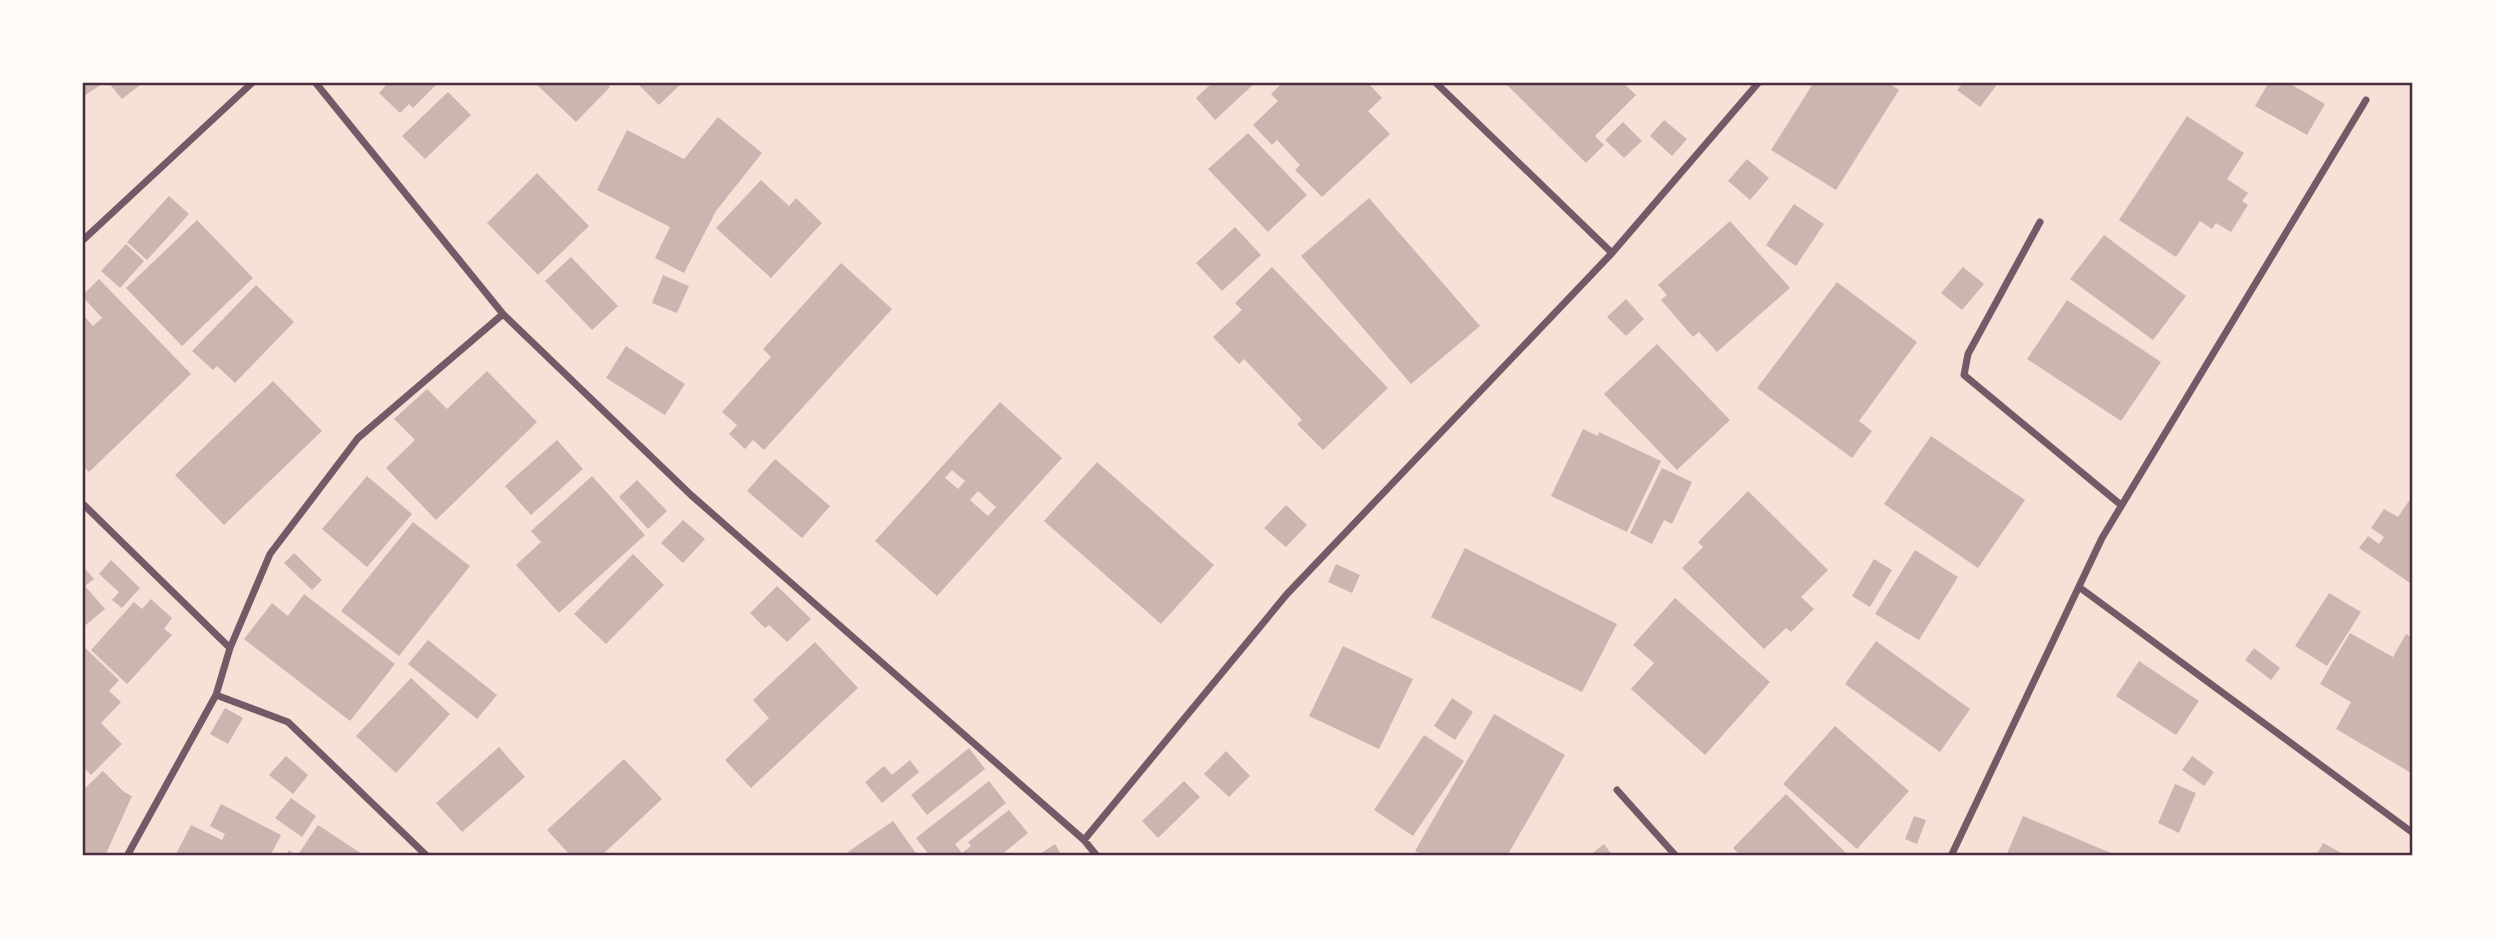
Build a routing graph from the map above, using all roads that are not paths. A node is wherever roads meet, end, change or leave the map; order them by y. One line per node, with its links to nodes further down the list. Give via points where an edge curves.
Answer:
1 (253, 82): 7 (street)
2 (315, 82): 9 (street)
3 (1435, 82): 8 (street)
4 (1759, 82): 8 (street)
5 (2366, 100): 11 (street)
6 (2040, 222): 11 (street, via 1968,354 1964,375)
7 (82, 242)
8 (1612, 253): 17 (street, via 1287,594)
9 (503, 314): 13 (street, via 358,438 270,554); 17 (street, via 691,495)
10 (82, 503): 13 (street)
11 (2121, 505): 12 (street)
12 (2079, 587): 16 (street); 22 (street)
13 (230, 648): 14 (street)
14 (216, 695): 18 (street); 19 (street, via 288,722)
15 (1617, 790): 21 (street)
16 (2413, 833)
17 (1084, 840): 20 (street)
18 (127, 856)
19 (427, 856)
20 (1097, 856)
21 (1676, 856)
22 (1951, 856)

